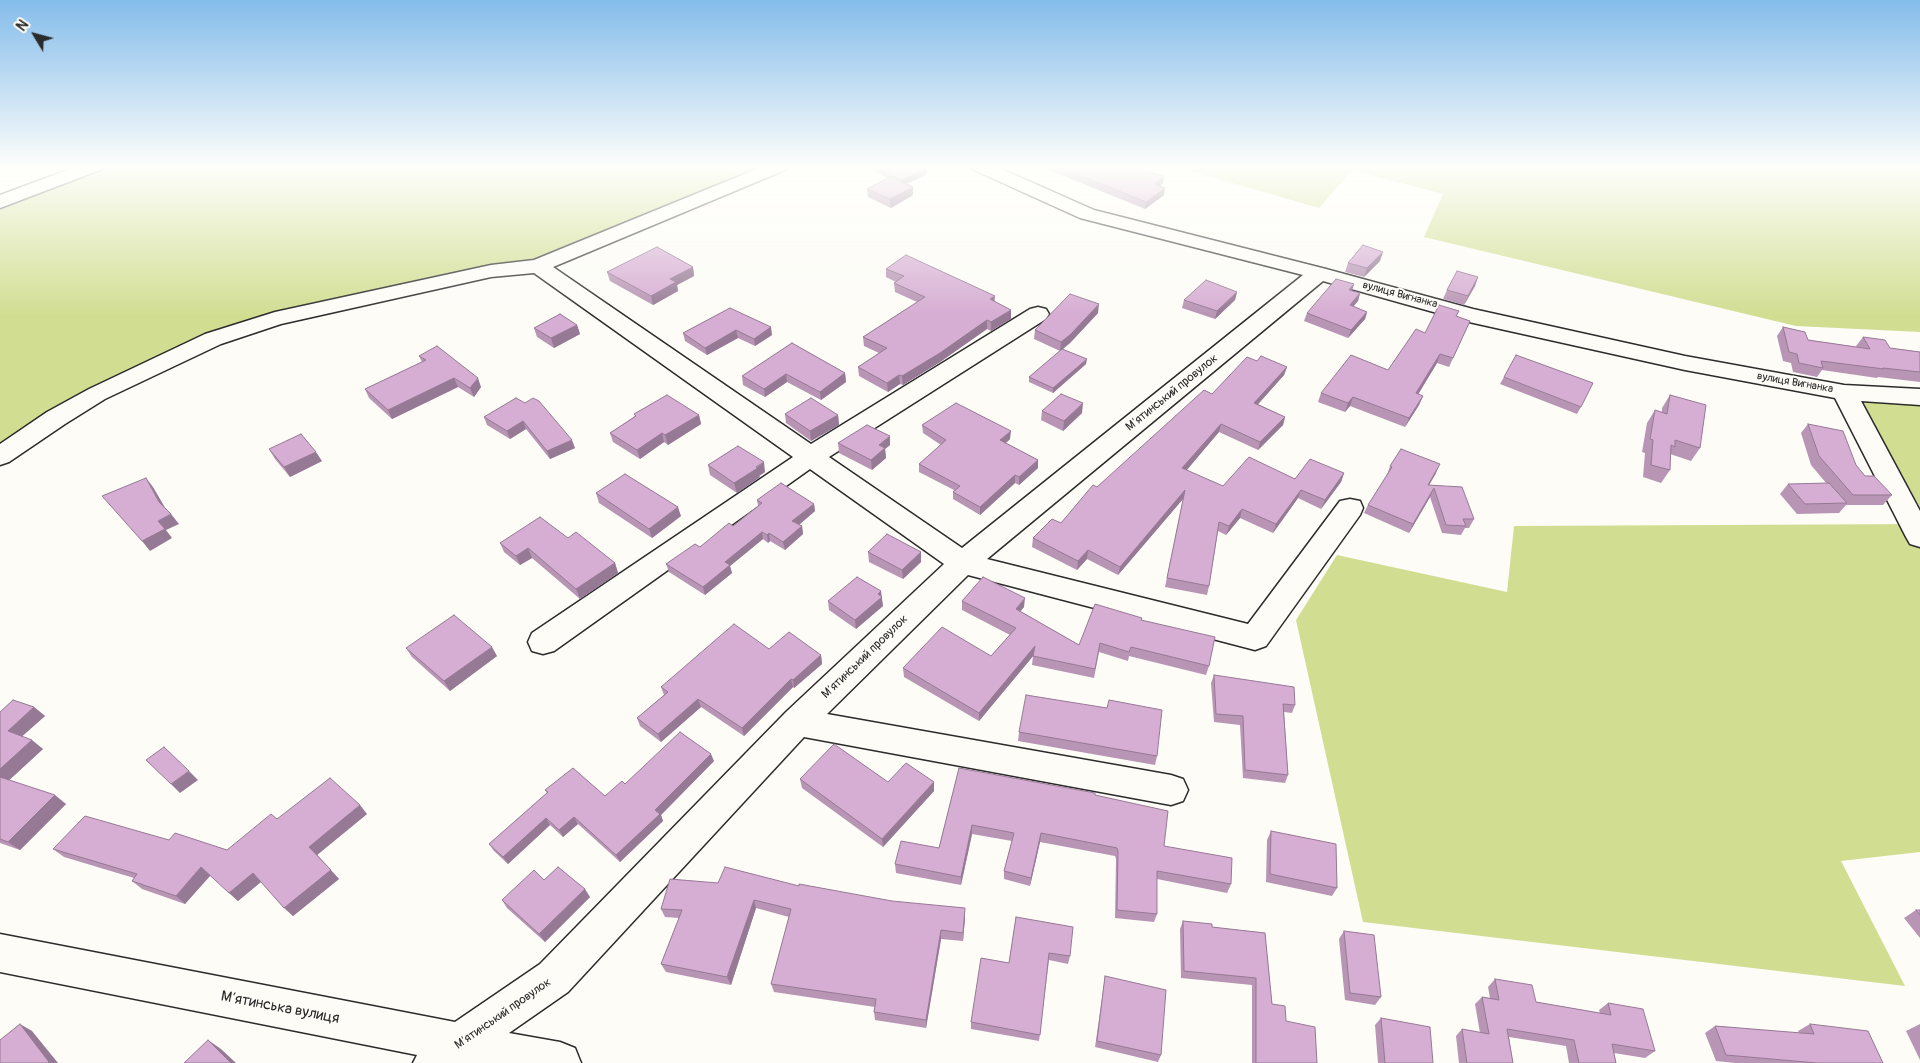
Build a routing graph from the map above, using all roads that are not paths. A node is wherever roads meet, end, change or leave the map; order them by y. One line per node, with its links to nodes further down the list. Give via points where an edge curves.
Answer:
1 (659, 216): 3 (main road)
2 (1093, 216): 4 (main road, вулиця Вигнанка)
3 (538, 266): 8 (main road, via 491,271 284,317 213,340 97,394); 9 (main road)
4 (1319, 273): 6 (main road, вулиця Вигнанка, via 1469,315 1685,364); 12 (main road, Мʼятинський провулок)
5 (1038, 314): 9 (main road)
6 (1844, 392): 7 (main road, вулиця Вигнанка); 11 (main road)
7 (1920, 397)
8 (0, 456)
9 (810, 458): 12 (main road); 13 (main road)
10 (1350, 508): 12 (main road, via 1255,638)
11 (1920, 537)
12 (963, 563): 14 (main road, Мʼятинський провулок)
13 (543, 642)
14 (797, 722): 15 (main road); 17 (main road, Мʼятинський провулок, via 554,978)
15 (1171, 790)
16 (0, 954): 17 (main road, Мʼятинська вулиця)
17 (446, 1053): 18 (main road, Мʼятинська вулиця)
18 (560, 1063)

